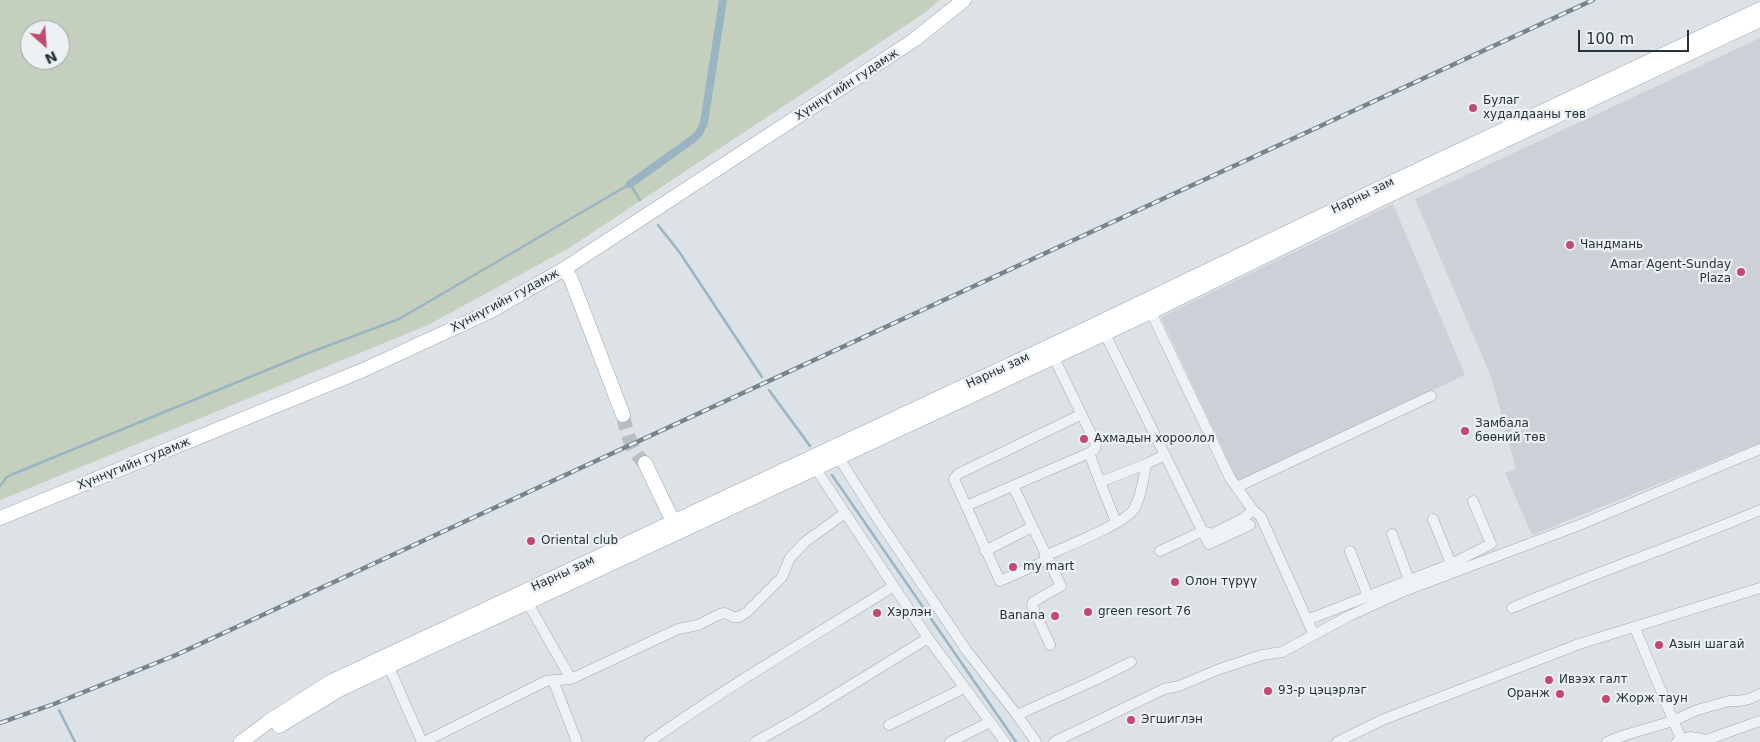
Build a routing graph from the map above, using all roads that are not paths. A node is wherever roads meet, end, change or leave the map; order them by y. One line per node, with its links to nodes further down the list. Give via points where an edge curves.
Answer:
1 (964, 0): 4 (main road, Хүннүгийн гудамж, via 887,58)
2 (1760, 9): 16 (main road, Нарны зам, via 1386,185)
3 (1760, 20): 5 (main road, Нарны зам, via 1379,200)
4 (564, 269): 9 (main road, via 571,279); 26 (main road, Хүннүгийн гудамж, via 489,312 361,372)
5 (1152, 312): 6 (main road, Нарны зам); 20 (street)
6 (1105, 334): 7 (main road, Нарны зам); 13 (street)
7 (1054, 358): 10 (street); 14 (main road, Нарны зам)
8 (1431, 396): 20 (street)
9 (623, 415)
10 (1080, 415): 12 (street, via 1096,444); 22 (street, via 958,474 954,479)
11 (1760, 449): 47 (street, via 1582,524 1404,590)
12 (1089, 453): 18 (street); 19 (street)
13 (1165, 455): 17 (street); 32 (street)
14 (839, 458): 16 (main road, Нарны зам); 56 (street, via 967,652)
15 (645, 463): 31 (main road)
16 (813, 464): 25 (street); 31 (main road, Нарны зам)
17 (1146, 464): 18 (street); 28 (street, via 1134,508)
18 (1100, 482): 28 (street)
19 (1013, 486): 22 (street); 30 (street)
20 (1237, 488): 23 (street)
21 (1473, 501): 38 (street, via 1490,544)
22 (966, 506): 34 (street)
23 (1253, 510): 32 (street, via 1212,534); 45 (street, via 1261,517)
24 (1760, 510): 44 (street)
25 (845, 514): 40 (street); 52 (street, via 805,542 790,558 782,576 739,617 725,613 678,629)
26 (0, 518)
27 (1433, 519): 38 (street)
28 (1116, 522): 37 (street)
29 (1250, 524): 32 (street, via 1208,544)
30 (1032, 527): 34 (street); 37 (street)
31 (676, 528): 43 (main road, Нарны зам)
32 (1203, 531): 35 (street)
33 (1392, 534): 39 (street)
34 (985, 550): 37 (street, via 1000,581)
35 (1160, 551)
36 (1350, 551): 42 (street)
37 (1046, 558): 49 (street, via 1061,586 1032,605)
38 (1451, 564): 39 (street)
39 (1410, 580): 42 (street)
40 (894, 586): 48 (street); 67 (street, via 789,649)
41 (1760, 588): 46 (street, via 1686,609)
42 (1368, 596): 45 (street)
43 (525, 598): 51 (main road, Нарны зам); 52 (street); 63 (main road, Нарны зам, via 330,682)
44 (1512, 608)
45 (1307, 620): 47 (street)
46 (1635, 628): 58 (street); 73 (street, via 1520,666 1382,720)
47 (1314, 635): 72 (street, via 1282,652 1262,655 1164,689)
48 (928, 638): 54 (street); 68 (street)
49 (1050, 645)
50 (1131, 662): 56 (street)
51 (389, 668): 64 (main road, Нарны зам, via 339,690); 65 (street)
52 (571, 679): 53 (street)
53 (553, 680): 65 (street); 66 (street)
54 (964, 688): 59 (street); 60 (street)
55 (1760, 694): 58 (street, via 1739,702 1729,701 1697,710)
56 (1017, 715): 71 (street)
57 (1760, 720): 62 (street, via 1706,740 1691,737)
58 (1674, 721): 61 (street); 62 (street)
59 (990, 722): 69 (street); 70 (street)
60 (889, 725)
61 (1624, 739): 74 (street)
62 (1679, 741)
63 (242, 742)
64 (256, 742)
65 (423, 742)
66 (577, 742)
67 (648, 742)
68 (755, 742)
69 (950, 742)
70 (1005, 742)
71 (1036, 742)
72 (1054, 742)
73 (1337, 742)
74 (1608, 742)

